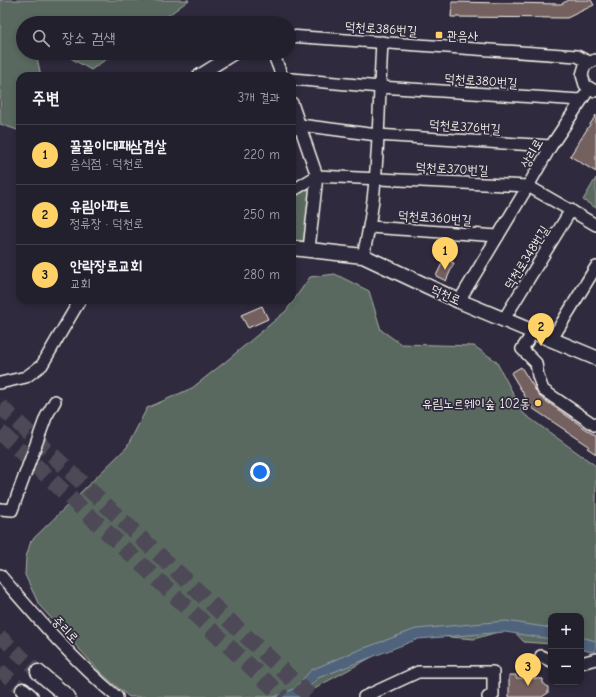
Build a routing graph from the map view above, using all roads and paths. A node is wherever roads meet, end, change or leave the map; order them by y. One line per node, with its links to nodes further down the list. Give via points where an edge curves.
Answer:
1 (296, 36): 2 (street, 덕천로386번길)
2 (382, 42): 5 (street, 덕천로386번길, via 577,56); 9 (street)
3 (224, 60): 6 (street)
4 (276, 60): 7 (street)
5 (593, 61): 10 (street, via 583,70 582,75 585,85)
6 (205, 72)
7 (281, 72)
8 (296, 79): 9 (street, 덕천로380번길)
9 (380, 87): 11 (street, 덕천로380번길); 13 (street)
10 (592, 90): 11 (street, 상리로)
11 (581, 100): 14 (street, 상리로)
12 (296, 128): 13 (street, 덕천로376번길); 15 (street)
13 (377, 135): 14 (street, 덕천로376번길); 16 (street)
14 (551, 146): 17 (street, 상리로)
15 (317, 176): 16 (street, 덕천로370번길); 18 (street); 24 (street)
16 (375, 178): 17 (street, 덕천로370번길); 21 (street)
17 (528, 186): 19 (street, 상리로); 22 (street)
18 (296, 189)
19 (571, 210): 20 (street, 상리로); 29 (street, 덕천로348번길)
20 (596, 225)
21 (370, 227): 22 (street, 덕천로360번길); 25 (street)
22 (498, 236): 27 (street)
23 (296, 248): 24 (main road, 덕천로)
24 (309, 249): 25 (main road, 덕천로)
25 (363, 256): 27 (main road, 덕천로)
26 (596, 267): 31 (street)
27 (459, 301): 29 (main road, 덕천로)
28 (78, 304): 33 (street, via 42,365 26,377)
29 (504, 320): 30 (main road, 덕천로)
30 (534, 331): 31 (main road, 덕천로); 35 (street, via 522,349 536,363 544,390)
31 (552, 339): 32 (main road, 덕천로)
32 (596, 358)
33 (0, 382)
34 (55, 401): 36 (street, via 46,417 12,510)
35 (596, 426)
36 (0, 509)
37 (0, 575): 42 (street, 중리로, via 48,630)
38 (596, 659): 39 (street)
39 (584, 662)
40 (38, 672): 41 (main road)
41 (68, 697)
42 (117, 697)
43 (365, 697): 44 (street, via 418,672 493,672 493,695)
44 (488, 697)

